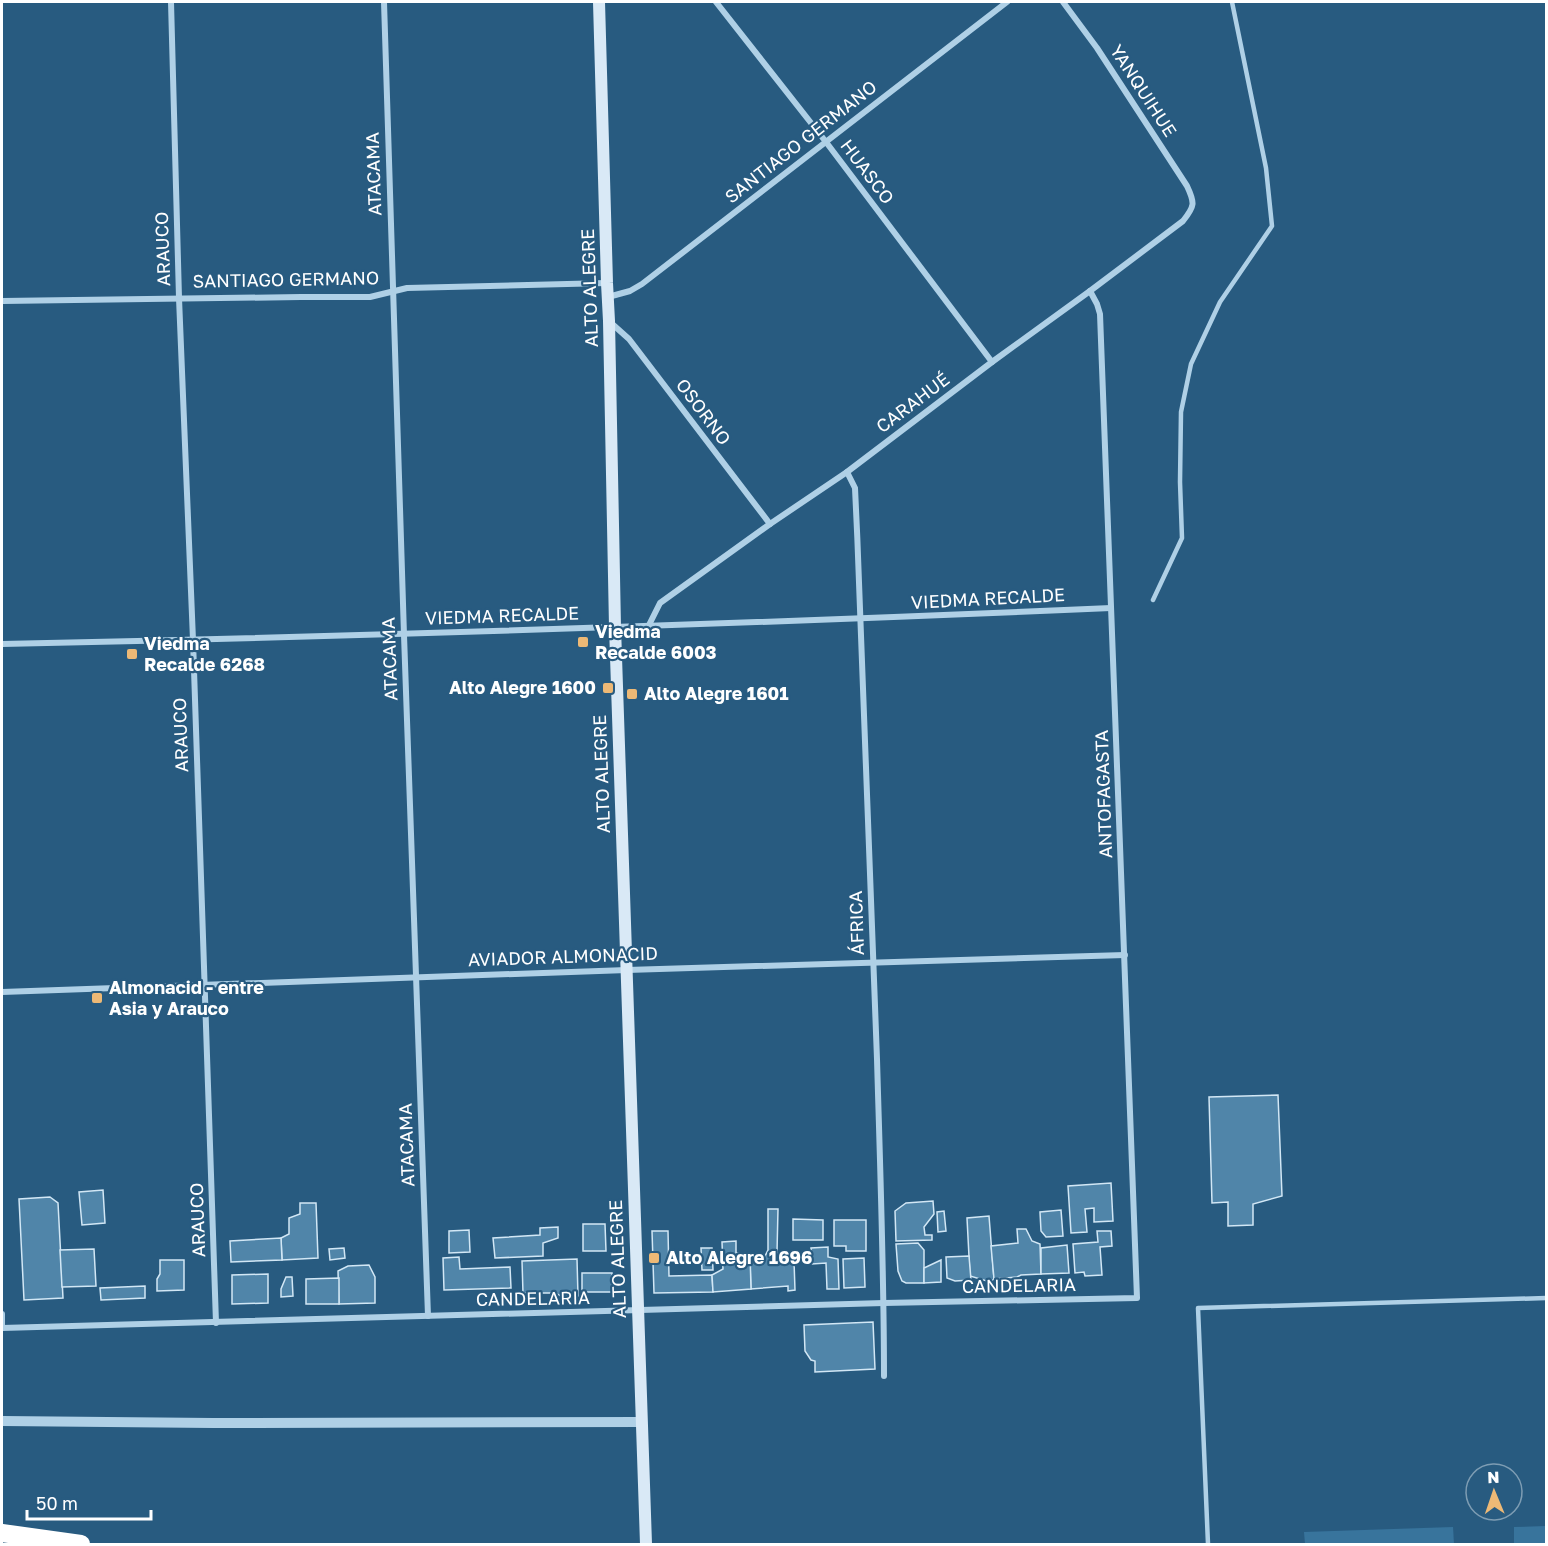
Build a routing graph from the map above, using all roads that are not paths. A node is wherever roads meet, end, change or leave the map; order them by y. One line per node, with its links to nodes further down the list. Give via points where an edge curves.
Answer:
1 (171, 2): 14 (street, ARAUCO)
2 (384, 2): 12 (street, ATACAMA)
3 (599, 2): 10 (main road, ALTO ALEGRE)
4 (716, 2): 8 (street, HUASCO)
5 (1007, 2): 8 (street, SANTIAGO GERMANO)
6 (1064, 2): 9 (street, YANQUIHUE)
7 (1232, 2): 20 (lane, via 1266,168 1272,226 1220,302 1191,364 1181,412 1182,538)
8 (826, 142): 13 (street, SANTIAGO GERMANO, via 642,284); 17 (street, HUASCO)
9 (1193, 200): 11 (street, CARAHUÉ, via 1192,210 1183,220)
10 (607, 283): 12 (street, SANTIAGO GERMANO, via 407,288); 13 (main road, ALTO ALEGRE)
11 (1090, 291): 17 (street, CARAHUÉ); 21 (street, ANTOFAGASTA, via 1100,314)
12 (393, 292): 14 (street, SANTIAGO GERMANO, via 369,297); 25 (street, ATACAMA)
13 (608, 297): 16 (main road, ALTO ALEGRE)
14 (179, 298): 15 (street, SANTIAGO GERMANO); 26 (street, ARAUCO)
15 (2, 301)
16 (609, 321): 19 (street, OSORNO, via 629,339); 23 (main road, ALTO ALEGRE)
17 (992, 362): 18 (street, CARAHUÉ)
18 (847, 472): 19 (street, CARAHUÉ); 22 (street, ÁFRICA, via 855,488)
19 (770, 524): 24 (street, CARAHUÉ, via 660,603)
20 (1153, 600)
21 (1111, 608): 22 (street, VIEDMA RECALDE); 28 (street, ANTOFAGASTA)
22 (861, 619): 24 (street, VIEDMA RECALDE); 29 (street, ÁFRICA)
23 (615, 627): 24 (street, VIEDMA RECALDE); 25 (street, VIEDMA RECALDE); 30 (main road, ALTO ALEGRE)
24 (648, 627)
25 (404, 634): 26 (street, VIEDMA RECALDE); 31 (street, ATACAMA)
26 (193, 640): 27 (street, VIEDMA RECALDE); 32 (street, ARAUCO)
27 (2, 644)
28 (1125, 955): 29 (street, AVIADOR ALMONACID); 34 (street, ANTOFAGASTA)
29 (874, 963): 30 (street, AVIADOR ALMONACID); 36 (street, ÁFRICA)
30 (627, 970): 31 (street, AVIADOR ALMONACID); 37 (main road, ALTO ALEGRE)
31 (417, 977): 32 (street, AVIADOR ALMONACID); 39 (street, ATACAMA)
32 (205, 985): 33 (street, AVIADOR ALMONACID); 40 (street, ARAUCO)
33 (2, 992)
34 (1137, 1298): 36 (street, CANDELARIA)
35 (1546, 1298): 48 (lane, via 1198,1308)
36 (884, 1303): 37 (street, CANDELARIA); 42 (street, ÁFRICA)
37 (638, 1311): 39 (street, CANDELARIA); 44 (main road, ALTO ALEGRE)
38 (2, 1314): 41 (street)
39 (428, 1316): 40 (street, CANDELARIA)
40 (216, 1323): 41 (street, CANDELARIA)
41 (2, 1328)
42 (884, 1376)
43 (2, 1421): 44 (street)
44 (642, 1422): 47 (main road, ALTO ALEGRE)
45 (2, 1533): 46 (highway)
46 (81, 1545)
47 (646, 1545)
48 (1208, 1545)

